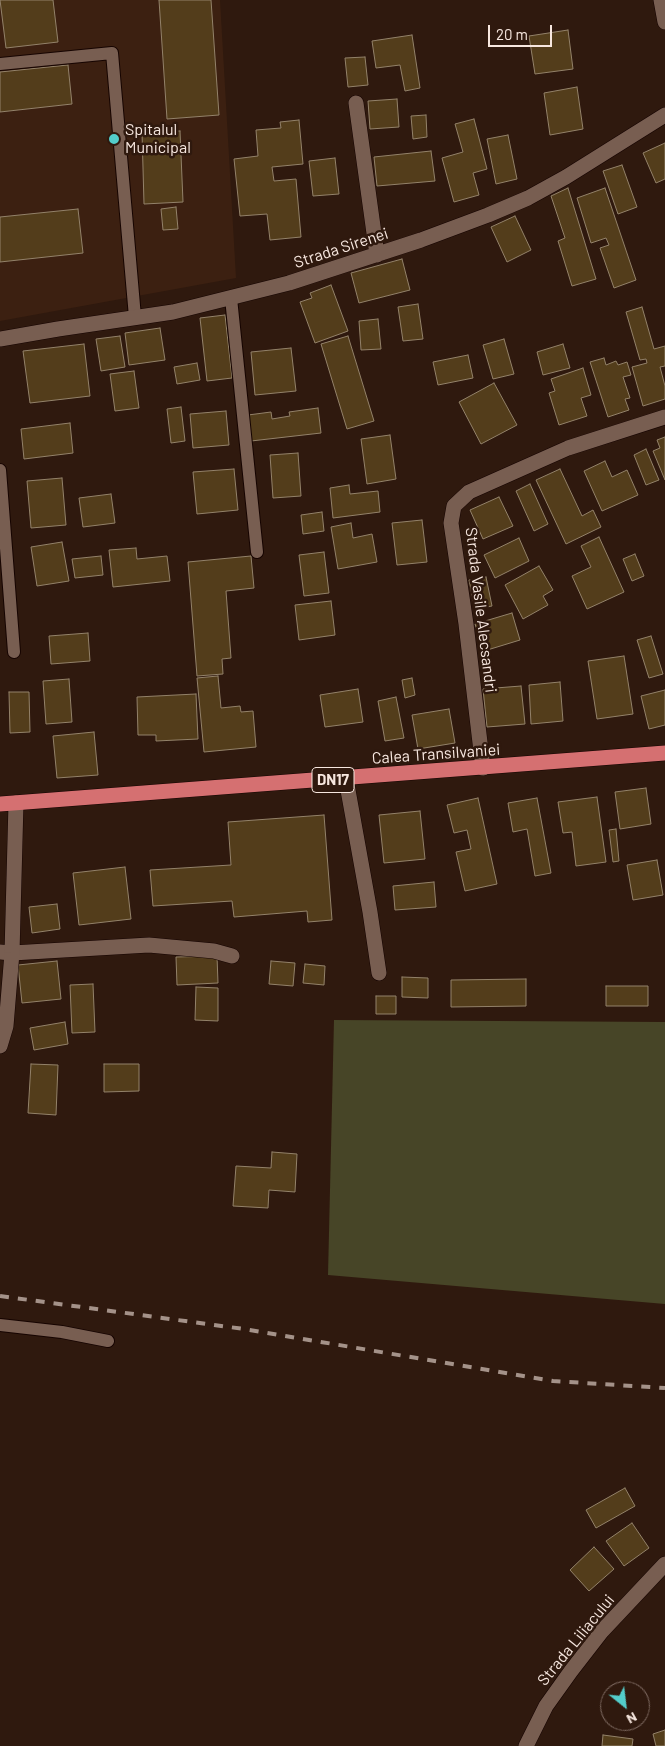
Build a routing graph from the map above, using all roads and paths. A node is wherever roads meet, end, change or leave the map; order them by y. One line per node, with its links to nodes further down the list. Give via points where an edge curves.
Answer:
1 (661, 0): 2 (street)
2 (665, 22)
3 (0, 64): 8 (lane, via 112,53)
4 (356, 103): 6 (street)
5 (665, 114): 6 (street, Strada Sirenei, via 528,198)
6 (377, 255): 7 (street, Strada Sirenei)
7 (231, 298): 8 (street, Strada Sirenei); 12 (lane)
8 (135, 317): 9 (street, Strada Sirenei)
9 (0, 339)
10 (665, 417): 15 (street, Strada Vasile Alecsandri, via 568,448 469,492 454,506 452,523)
11 (0, 470): 13 (lane)
12 (257, 552)
13 (14, 652)
14 (665, 753): 15 (highway, Calea Transilvaniei / DN17)
15 (483, 768): 16 (highway, Calea Transilvaniei / DN17)
16 (346, 779): 17 (highway, Calea Transilvaniei / DN17); 21 (street)
17 (16, 803): 18 (highway, Calea Transilvaniei / DN17); 19 (street)
18 (0, 804)
19 (6, 953): 20 (street, via 149,945 214,951); 22 (street, via 6,1026)
20 (232, 956)
21 (379, 973)
22 (0, 1046)
23 (0, 1326): 24 (lane, via 62,1332)
24 (108, 1341)
25 (665, 1564): 26 (street, Strada Liliacului, via 602,1631 571,1671 546,1706)
26 (526, 1746)

